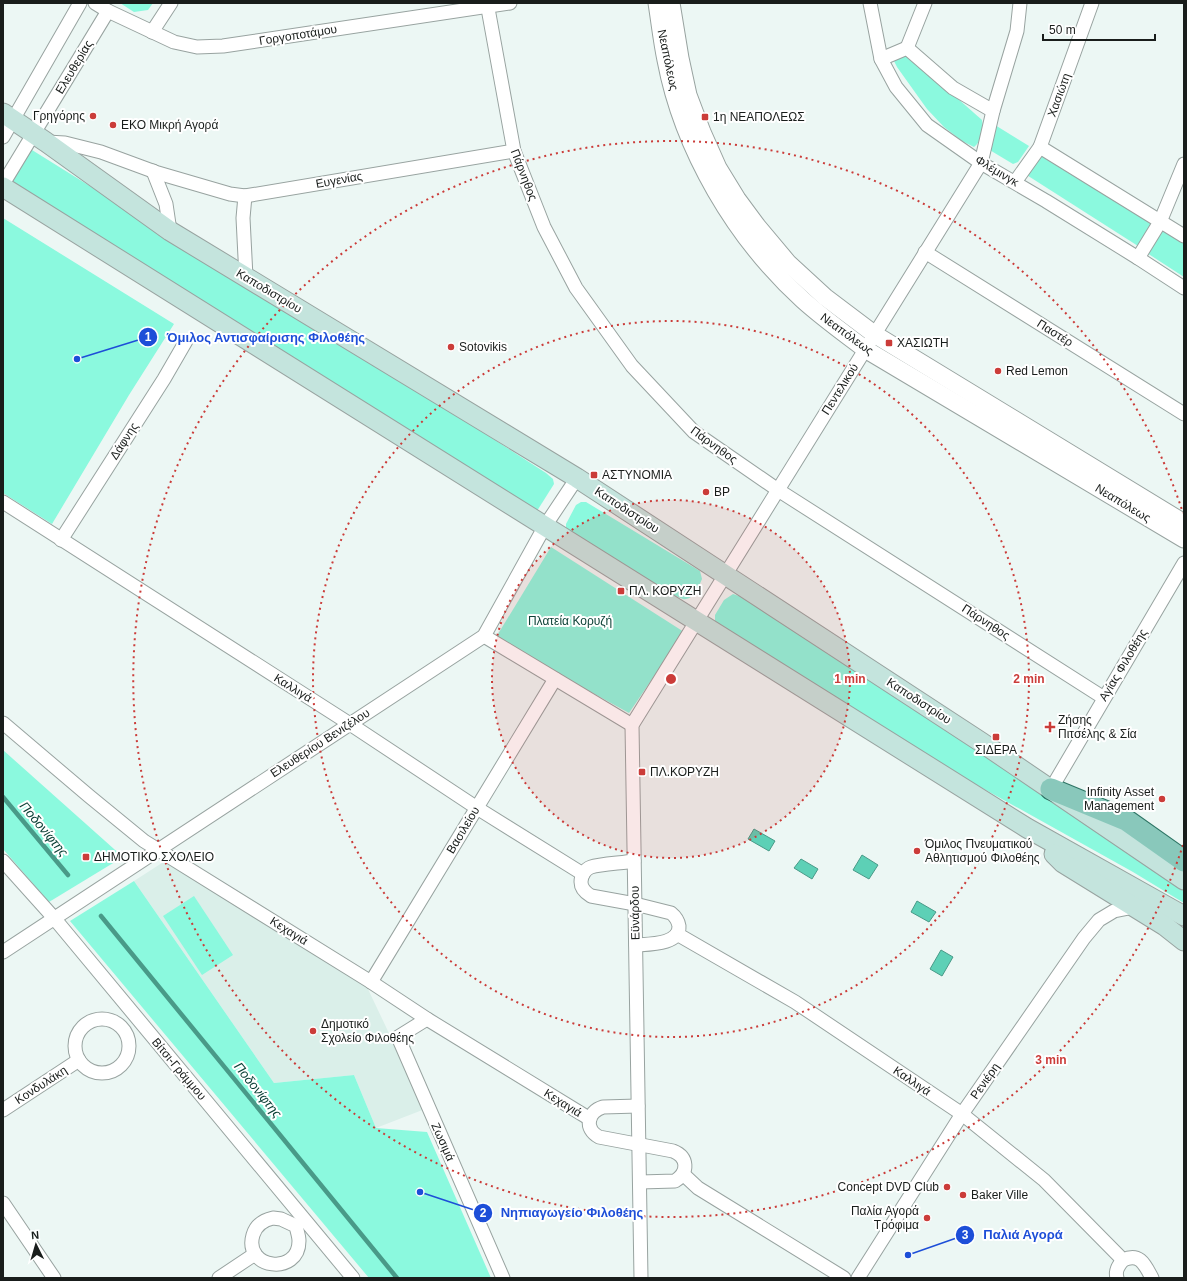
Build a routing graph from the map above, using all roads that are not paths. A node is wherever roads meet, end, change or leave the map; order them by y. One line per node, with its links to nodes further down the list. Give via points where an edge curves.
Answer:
1 (80, 3): 17 (street)
2 (95, 3): 12 (street, Γοργοποτάμου)
3 (171, 3): 13 (street)
4 (510, 3): 11 (street, Γοργοποτάμου)
5 (657, 3): 38 (street, Νεαπόλεως, via 666,60 676,99 689,137 726,208 774,272 828,322)
6 (671, 3): 36 (street, Νεαπόλεως, via 688,95 718,168 737,199 788,263 825,298)
7 (870, 3): 15 (street, Φλέμινγκ)
8 (925, 3): 14 (street)
9 (1020, 3): 16 (street, Πεντελικού, via 1017,31)
10 (1092, 3): 20 (street, Χασιώτη)
11 (487, 5): 13 (street, Γοργοποτάμου, via 223,46 197,47 174,42); 21 (street, Πάρνηθος)
12 (108, 11): 13 (street, Γοργοποτάμου); 19 (street, Ελευθερίας)
13 (152, 32)
14 (907, 48): 15 (street); 16 (street, via 953,88)
15 (881, 59): 22 (street, Φλέμινγκ, via 896,87 927,125)
16 (993, 111): 22 (street, Πεντελικού)
17 (8, 117): 18 (street); 19 (main road, Καποδιστρίου)
18 (3, 137)
19 (40, 138): 24 (street, Ευγενίας, via 101,152); 26 (street, Ελευθερίας); 30 (main road, Καποδιστρίου)
20 (1040, 147): 25 (street, Χασιώτη); 29 (street)
21 (514, 151): 28 (street, Ευγενίας); 41 (street, Πάρνηθος, via 544,227 576,288 632,366 694,432)
22 (981, 163): 25 (street, Φλέμινγκ); 32 (street, Πεντελικού)
23 (1184, 164): 29 (street)
24 (153, 171): 28 (street, Ευγενίας, via 230,194); 30 (street, via 166,204)
25 (1015, 182): 33 (street, Φλέμινγκ)
26 (3, 184)
27 (3, 187): 44 (main road)
28 (245, 196): 34 (street)
29 (1160, 222): 31 (street); 33 (street)
30 (170, 231): 34 (main road, Καποδιστρίου)
31 (1184, 236)
32 (925, 252): 36 (street, Πεντελικού); 39 (street, Παστέρ)
33 (1138, 258): 35 (street, Φλέμινγκ)
34 (246, 277): 40 (main road, Καποδιστρίου)
35 (1184, 288)
36 (874, 334): 38 (street, Πεντελικού); 43 (street, Νεαπόλεως)
37 (186, 341): 46 (street, Δάφνης)
38 (865, 349): 41 (street, Πεντελικού); 45 (street, Νεαπόλεως)
39 (1184, 414)
40 (577, 478): 44 (street, Ελευθερίου Βενιζέλου); 48 (main road, Καποδιστρίου)
41 (778, 490): 48 (street, Πεντελικού); 52 (street, Πάρνηθος)
42 (3, 502): 46 (street, Καλλιγά)
43 (1184, 523)
44 (545, 526): 49 (main road); 50 (street, Ελευθερίου Βενιζέλου)
45 (1184, 539)
46 (61, 540): 54 (street, Καλλιγά)
47 (1184, 563): 52 (street, Αγίας Φιλοθέης)
48 (725, 574): 49 (street); 56 (main road, Καποδιστρίου)
49 (696, 621): 55 (street); 58 (main road)
50 (484, 636): 51 (street); 54 (street, Ελευθερίου Βενιζέλου)
51 (555, 678): 55 (street); 57 (street, Βασιλείου)
52 (1104, 698): 56 (street, Αγίας Φιλοθέης)
53 (3, 723): 59 (street, Κεχαγιά)
54 (350, 724): 57 (street, Καλλιγά); 59 (street, Ελευθερίου Βενιζέλου)
55 (632, 725): 61 (street, Εϋνάρδου)
56 (1051, 789): 62 (main road, via 1126,820); 64 (main road, Καποδιστρίου)
57 (477, 808): 63 (street, Καλλιγά); 73 (street, Βασιλείου)
58 (1027, 828): 66 (main road, via 1062,863); 67 (main road)
59 (158, 850): 68 (street, Ελευθερίου Βενιζέλου); 73 (street, Κεχαγιά)
60 (3, 861): 68 (street, Βίτσι-Γράμμου)
61 (634, 861): 63 (street, via 590,867); 65 (street, Εϋνάρδου)
62 (1184, 861)
63 (583, 874): 65 (street, via 581,885 587,894)
64 (1184, 880)
65 (635, 904): 69 (street, via 671,913 678,920); 71 (street, Εϋνάρδου)
66 (1134, 907): 70 (main road); 80 (street, Ρενιέρη, via 1114,911 1099,920)
67 (1184, 916)
68 (54, 918): 72 (street, Ελευθερίου Βενιζέλου); 74 (street, Βίτσι-Γράμμου)
69 (677, 934): 71 (street, via 669,940); 80 (street, Καλλιγά, via 795,1002)
70 (1184, 941)
71 (636, 945): 78 (street, Εϋνάρδου)
72 (3, 952)
73 (372, 982): 75 (street, Κεχαγιά)
74 (135, 1016): 76 (street); 86 (street, Βίτσι-Γράμμου)
75 (427, 1019): 81 (street, Κεχαγιά); 92 (street, Ζωσιμά, via 398,1037)
76 (121, 1028): 77 (street, via 115,1022 106,1019 98,1019 82,1027 75,1043 75,1052); 77 (street, via 127,1035 129,1044 128,1053 118,1067 110,1072 101,1073 85,1067)
77 (79, 1060): 79 (street, Κονδυλάκη)
78 (638, 1106): 81 (street, Κεχαγιά, via 603,1107 594,1111); 82 (street, Εϋνάρδου)
79 (3, 1110)
80 (962, 1114): 88 (street, Καλλιγά, via 1044,1180); 95 (street, Ρενιέρη)
81 (590, 1119): 82 (street, Κεχαγιά, via 589,1126 595,1135)
82 (639, 1144): 83 (street, Κεχαγιά, via 677,1153 684,1160); 84 (street, Εϋνάρδου)
83 (683, 1174): 84 (street, via 675,1181); 94 (street, via 698,1188)
84 (640, 1182): 93 (street, Εϋνάρδου)
85 (3, 1203): 89 (street)
86 (301, 1223): 87 (street, via 273,1218 259,1224 252,1239); 87 (street, via 298,1249 289,1260 274,1265 260,1260); 91 (street, Βίτσι-Γράμμου)
87 (255, 1254): 90 (street)
88 (1123, 1260): 96 (street, via 1118,1266); 97 (street, via 1140,1260)
89 (54, 1278)
90 (219, 1278)
91 (353, 1278)
92 (503, 1278)
93 (641, 1278)
94 (844, 1278)
95 (858, 1278)
96 (1117, 1278)
97 (1152, 1278)

